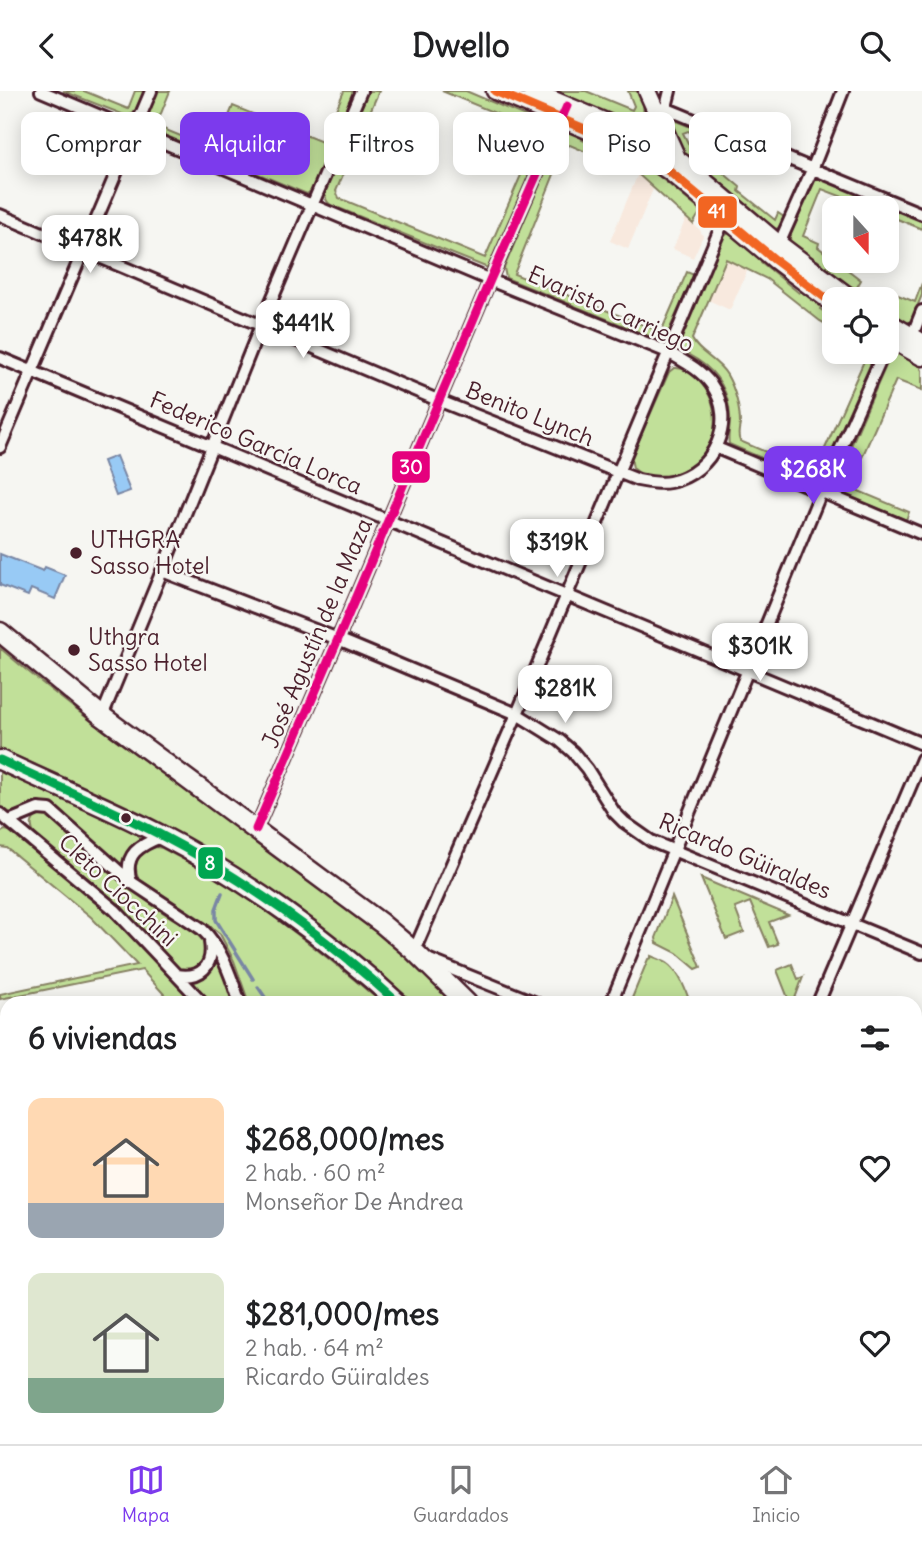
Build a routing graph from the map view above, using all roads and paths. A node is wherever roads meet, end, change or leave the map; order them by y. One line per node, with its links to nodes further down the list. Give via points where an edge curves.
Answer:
1 (41, 91): 10 (street, Evaristo Carriego)
2 (151, 91): 11 (street)
3 (361, 91): 22 (street)
4 (495, 91): 12 (main road)
5 (532, 91): 12 (main road)
6 (647, 91): 9 (main road)
7 (670, 91): 9 (street)
8 (843, 91): 18 (street)
9 (660, 109): 13 (main road); 17 (main road); 18 (street)
10 (92, 112)
11 (142, 112)
12 (564, 112)
13 (657, 112)
14 (569, 115): 21 (main road, via 656,162)
15 (166, 143): 22 (street, Evaristo Carriego)
16 (675, 157): 17 (main road)
17 (678, 159): 21 (main road); 26 (main road)
18 (812, 170): 23 (street); 26 (street)
19 (116, 175): 27 (street)
20 (536, 175): 28 (street, José Agustín de la Maza)
21 (687, 185): 25 (main road)
22 (312, 205): 28 (street, Evaristo Carriego); 32 (street)
23 (922, 214)
24 (0, 215): 27 (street, Benito Lynch)
25 (725, 217): 30 (main road); 37 (street)
26 (779, 244): 29 (main road)
27 (83, 251): 32 (street, Benito Lynch); 41 (street)
28 (490, 280): 37 (street, Evaristo Carriego); 42 (street, José Agustín de la Maza)
29 (836, 287)
30 (822, 295)
31 (922, 311): 34 (street)
32 (261, 325): 42 (street, Benito Lynch); 44 (street)
33 (899, 328): 34 (main road)
34 (917, 339): 35 (street)
35 (899, 341)
36 (899, 348): 38 (main road)
37 (668, 352): 45 (street, Evaristo Carriego, via 701,373 719,397 723,421); 46 (street)
38 (922, 357)
39 (0, 358): 41 (street, Federico García Lorca)
40 (878, 364): 47 (street)
41 (32, 372): 43 (street); 44 (street, Federico García Lorca)
42 (440, 401): 46 (street, Benito Lynch); 48 (street, José Agustín de la Maza)
43 (0, 447)
44 (211, 447): 48 (street, Federico García Lorca); 50 (street)
45 (716, 447): 46 (street, Benito Lynch, via 696,470 670,482 638,480); 47 (street)
46 (619, 472): 51 (street)
47 (821, 492): 49 (street); 54 (street)
48 (388, 520): 51 (street, Federico García Lorca); 53 (street, José Agustín de la Maza)
49 (922, 534)
50 (162, 571): 53 (street, Ricardo Güiraldes); 56 (street)
51 (567, 595): 54 (street, Federico García Lorca); 55 (street)
52 (0, 632): 56 (main road)
53 (338, 639): 55 (street, Ricardo Güiraldes); 61 (street, José Agustín de la Maza)
54 (748, 671): 57 (street, Federico García Lorca); 63 (street)
55 (517, 714): 63 (street, Ricardo Güiraldes, via 573,752 624,822); 67 (street)
56 (102, 716): 61 (main road)
57 (922, 744)
58 (922, 759): 65 (street)
59 (0, 760): 62 (main road)
60 (4, 817): 64 (street, via 50,810); 69 (street, Cleto Ciocchini, via 115,910)
61 (256, 829): 67 (main road)
62 (163, 836): 64 (street, via 135,851 128,869); 72 (main road, via 279,909)
63 (674, 851): 65 (street, Ricardo Güiraldes); 75 (street)
64 (131, 882): 66 (street)
65 (851, 923): 68 (street, Ricardo Güiraldes); 76 (street)
66 (209, 936): 69 (street, via 212,953 204,969 191,976); 71 (street)
67 (416, 953): 73 (main road); 74 (street)
68 (922, 953)
69 (177, 975): 70 (street, Cleto Ciocchini)
70 (196, 996)
71 (238, 996)
72 (390, 996)
73 (460, 996)
74 (519, 996)
75 (614, 996)
76 (821, 996)

